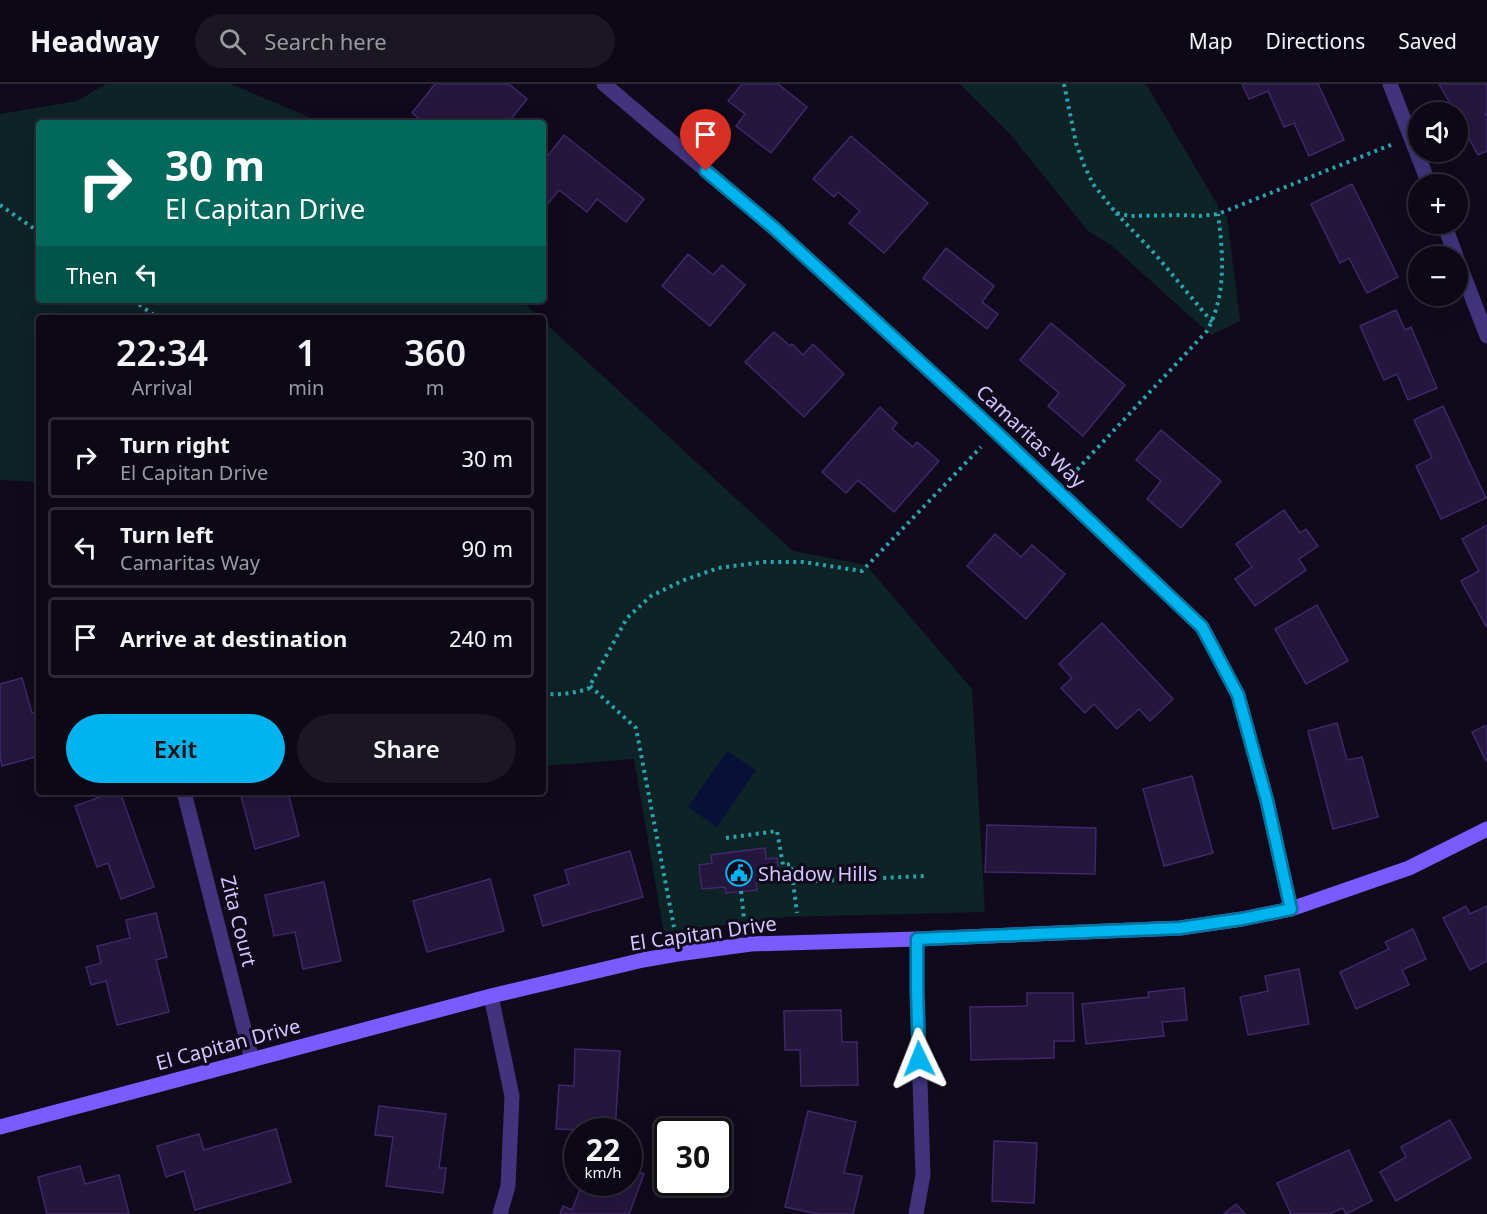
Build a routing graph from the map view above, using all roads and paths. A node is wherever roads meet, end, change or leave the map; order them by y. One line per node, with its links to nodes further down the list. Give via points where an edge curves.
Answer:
1 (604, 84): 15 (street, Camaritas Way, via 774,228)
2 (1064, 84): 7 (path, via 1084,165 1092,184)
3 (1390, 84): 4 (street)
4 (1408, 132)
5 (1408, 138): 8 (path)
6 (0, 205): 9 (path)
7 (1116, 213): 8 (path); 13 (path)
8 (1218, 214): 13 (path, via 1222,281)
9 (36, 230)
10 (1468, 287): 14 (street)
11 (137, 303): 12 (path)
12 (154, 315)
13 (1212, 322): 16 (path)
14 (1487, 336)
15 (996, 432): 16 (street, Camaritas Way); 17 (path, via 862,571 802,562 764,562 718,568 684,580 651,596 627,618)
16 (1058, 490): 25 (street, Camaritas Way, via 1202,627 1238,695)
17 (590, 686): 18 (path, via 572,694); 28 (path, via 636,728)
18 (546, 694)
19 (185, 795): 31 (street, Zita Court)
20 (1487, 829): 25 (street, El Capitan Drive, via 1409,868)
21 (726, 838): 23 (path, via 777,831 783,865 791,864)
22 (925, 876): 23 (path)
23 (794, 882): 26 (path)
24 (741, 891): 27 (path)
25 (1291, 909): 29 (street, El Capitan Drive, via 1180,928)
26 (797, 913)
27 (744, 919)
28 (674, 927)
29 (917, 939): 30 (street, El Capitan Drive, via 740,945 643,960); 34 (street, via 922,1175)
30 (491, 996): 31 (street, El Capitan Drive); 33 (street, via 512,1096 508,1186)
31 (252, 1060): 32 (street, El Capitan Drive)
32 (0, 1127)
33 (500, 1214)
34 (916, 1214)

